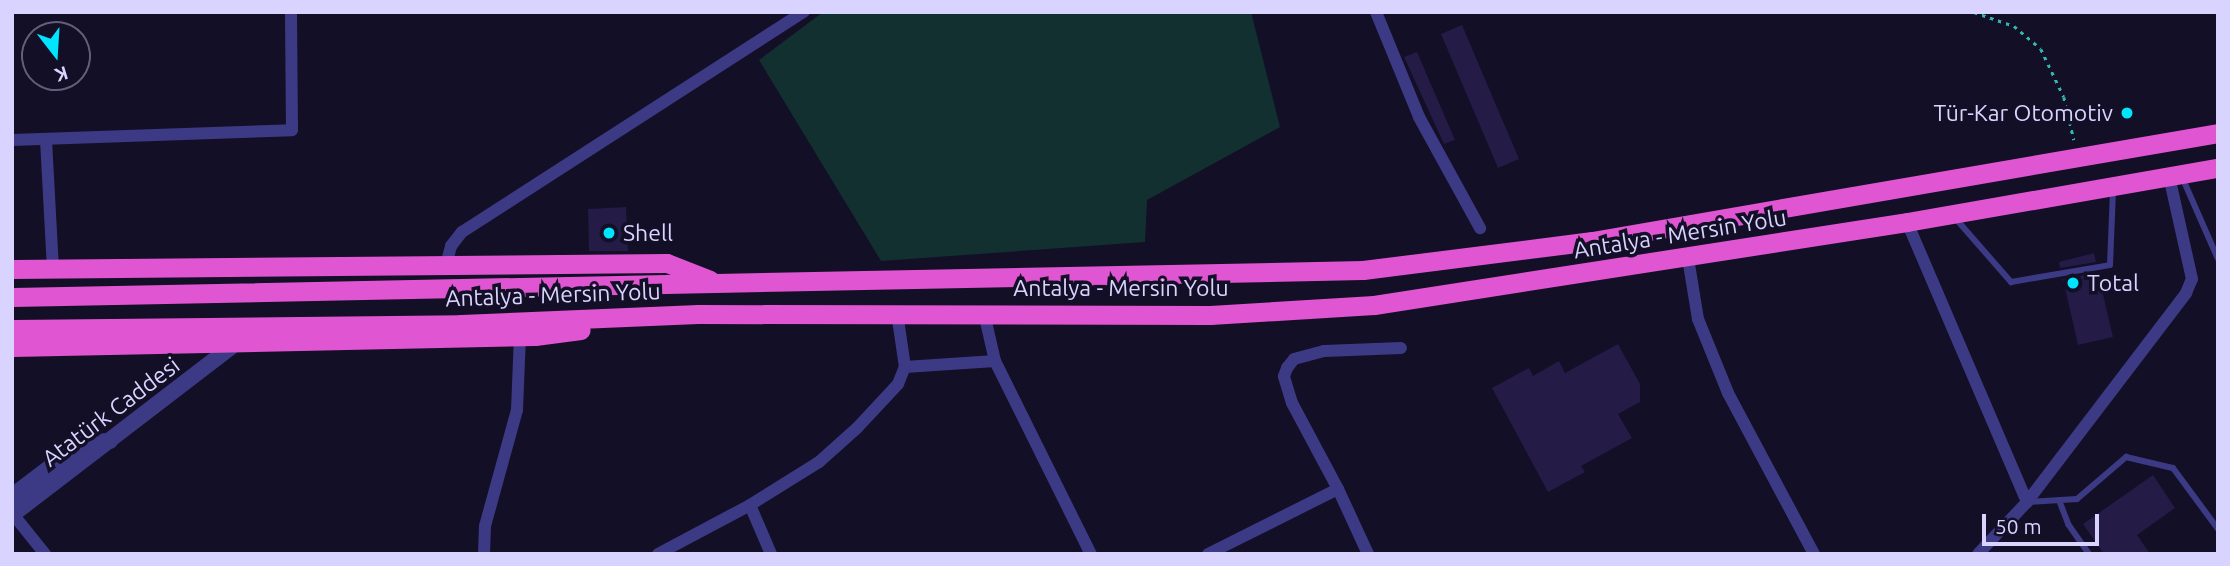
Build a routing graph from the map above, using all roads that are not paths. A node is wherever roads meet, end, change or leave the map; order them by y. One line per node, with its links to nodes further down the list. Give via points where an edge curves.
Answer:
1 (291, 12): 6 (street, via 292,130)
2 (804, 12): 15 (street, via 462,232 450,246)
3 (1376, 12): 12 (street, via 1419,117)
4 (2218, 133): 18 (highway, Antalya - Mersin Yolu, via 1592,241 1363,270)
5 (12, 140): 6 (street)
6 (46, 140): 16 (street)
7 (2218, 168): 8 (highway, Antalya - Mersin Yolu)
8 (2175, 175): 9 (highway, Antalya - Mersin Yolu); 14 (lane); 34 (street, via 2192,279 2186,293)
9 (2113, 186): 10 (highway, Antalya - Mersin Yolu); 10 (lane, via 2110,264 2048,276 2011,282)
10 (1952, 215): 11 (highway, Antalya - Mersin Yolu)
11 (1907, 222): 13 (highway, Antalya - Mersin Yolu); 34 (street)
12 (1480, 228)
13 (1688, 258): 21 (highway, Antalya - Mersin Yolu, via 1374,304 1210,315); 45 (street, via 1698,320 1728,393)
14 (2218, 259)
15 (446, 265): 16 (highway); 18 (highway, via 667,263)
16 (52, 268): 17 (highway)
17 (12, 269)
18 (721, 284): 19 (highway, Antalya - Mersin Yolu)
19 (12, 297)
20 (897, 313): 21 (highway, Antalya - Mersin Yolu); 22 (highway, Antalya - Mersin Yolu); 29 (street)
21 (984, 313): 28 (street)
22 (698, 314): 23 (highway, Antalya - Mersin Yolu, via 461,324); 24 (highway)
23 (12, 329)
24 (520, 336): 25 (highway); 39 (street, via 517,410 485,526)
25 (236, 343): 26 (highway); 30 (street, Atatürk Caddesi)
26 (12, 347)
27 (1401, 348): 31 (street, via 1324,351 1294,359 1287,368 1284,376 1292,403)
28 (995, 361): 29 (street); 42 (street)
29 (905, 367): 35 (street, via 898,384 819,462)
30 (110, 441): 32 (street, via 83,442); 36 (street, Atatürk Caddesi)
31 (1338, 489): 43 (street); 44 (street)
32 (12, 496)
33 (2059, 500): 34 (lane); 37 (lane, via 2077,499 2126,457 2173,468); 47 (lane, via 2068,524)
34 (2027, 502): 46 (street)
35 (750, 505): 40 (street); 41 (street)
36 (13, 514): 38 (street)
37 (2218, 530)
38 (45, 554)
39 (484, 554)
40 (657, 554)
41 (771, 554)
42 (1091, 554)
43 (1208, 554)
44 (1368, 554)
45 (1814, 554)
46 (1978, 554)
47 (2089, 554)

